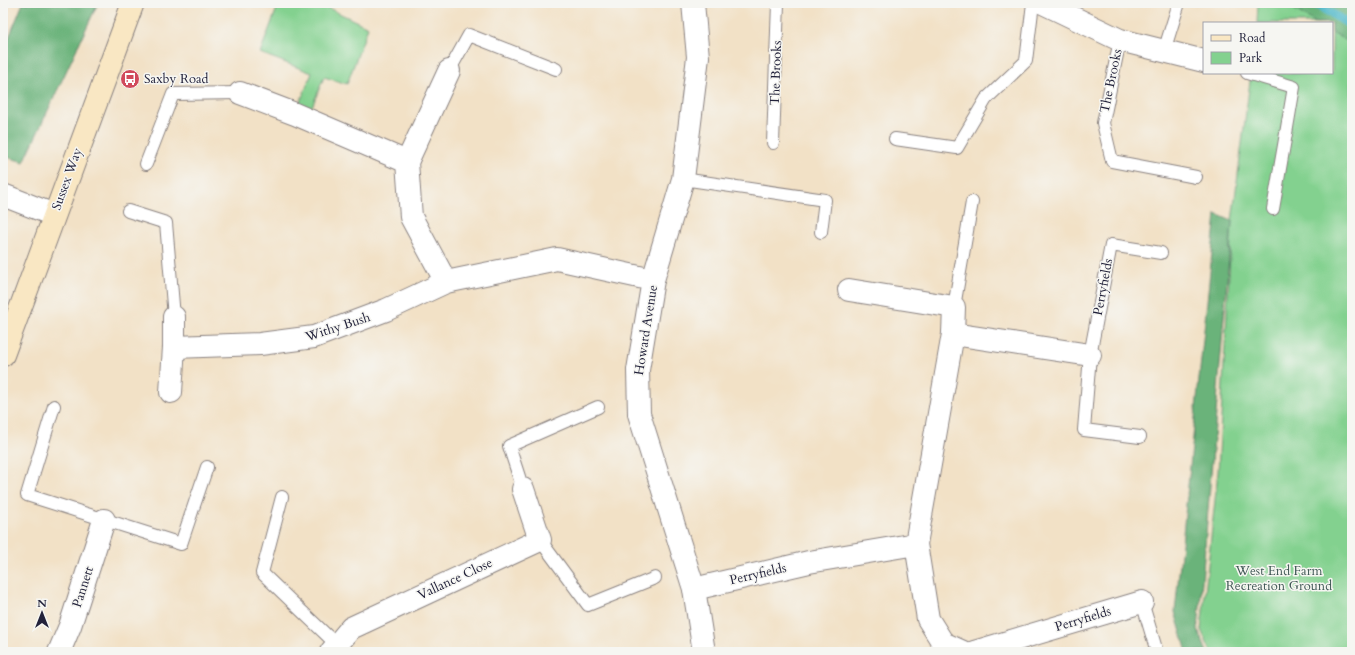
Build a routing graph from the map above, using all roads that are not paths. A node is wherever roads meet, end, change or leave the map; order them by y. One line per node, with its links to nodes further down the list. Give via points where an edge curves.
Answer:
1 (133, 3): 24 (street, Sussex Way)
2 (693, 3): 19 (street, Howard Avenue, via 698,57)
3 (778, 3): 15 (lane, The Brooks)
4 (1033, 3): 14 (lane, via 1026,61 986,100 958,148)
5 (1043, 3): 7 (street, The Brooks)
6 (1180, 3): 8 (lane)
7 (1120, 40): 8 (street, The Brooks); 18 (lane, The Brooks, via 1103,123 1112,161)
8 (1164, 51): 9 (street, The Brooks)
9 (1203, 61)
10 (556, 69): 11 (lane, via 469,35)
11 (449, 71): 16 (street)
12 (1250, 74): 22 (lane, via 1294,87)
13 (240, 94): 16 (street, via 295,114); 17 (lane, via 174,94)
14 (895, 139)
15 (773, 143)
16 (407, 162): 28 (street, via 411,217)
17 (146, 164)
18 (1196, 177)
19 (683, 179): 25 (lane, via 825,200); 27 (street, Howard Avenue)
20 (3, 196): 24 (street)
21 (972, 202): 30 (lane)
22 (1273, 209)
23 (128, 211): 31 (lane, via 166,224)
24 (54, 215): 35 (street, Sussex Way)
25 (821, 232)
26 (1161, 253): 34 (lane, Perryfields, via 1111,245)
27 (654, 280): 28 (street, Withy Bush, via 557,259); 47 (street, Howard Avenue, via 638,370 640,414)
28 (446, 282): 33 (street, Withy Bush, via 386,310 314,337 260,344)
29 (849, 290): 30 (street)
30 (954, 307): 32 (street)
31 (174, 317): 33 (street)
32 (953, 334): 34 (street); 45 (street)
33 (174, 348): 36 (street)
34 (1090, 354): 39 (lane, Perryfields, via 1084,430)
35 (3, 355)
36 (171, 392)
37 (54, 406): 43 (lane, via 27,495)
38 (598, 407): 41 (lane, via 509,446)
39 (1140, 437)
40 (207, 468): 43 (lane, via 181,544)
41 (523, 489): 44 (street)
42 (282, 497): 49 (lane, via 262,573)
43 (104, 520): 50 (street, Pannett, via 70,626)
44 (540, 540): 46 (lane, via 588,605); 49 (street, Vallance Close, via 351,628)
45 (916, 544): 47 (street, Perryfields, via 809,562); 52 (street, via 928,619 943,643)
46 (655, 578)
47 (694, 589): 51 (street, Howard Avenue)
48 (1142, 602): 53 (street, Perryfields); 54 (lane, Perryfields)
49 (334, 649)
50 (59, 652)
51 (704, 652)
52 (963, 652)
53 (974, 652)
54 (1157, 652)

